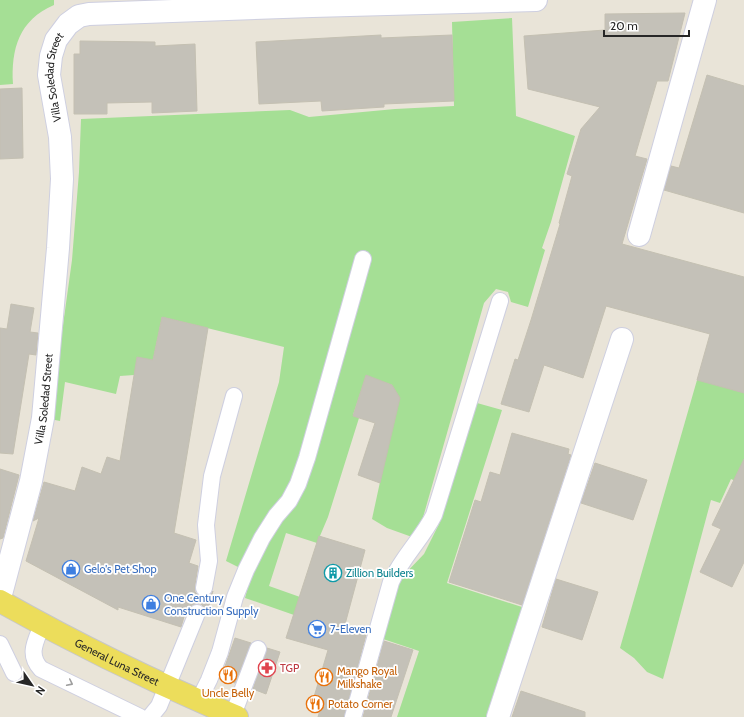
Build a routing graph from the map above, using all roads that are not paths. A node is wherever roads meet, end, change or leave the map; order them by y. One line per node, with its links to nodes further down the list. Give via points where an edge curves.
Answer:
1 (536, 0): 3 (street, Villa Soledad Street)
2 (705, 0): 4 (street)
3 (312, 3): 10 (street, Villa Soledad Street, via 89,14 79,16 68,24 56,40 49,74 60,137 62,180 43,418 31,481)
4 (639, 235)
5 (363, 259): 18 (lane, via 298,484 262,538 246,570 235,597 220,652)
6 (500, 301): 22 (lane, via 434,515 391,582)
7 (622, 339): 23 (street)
8 (234, 396): 9 (lane, via 212,476 206,525 209,560)
9 (204, 588)
10 (0, 598)
11 (0, 602): 13 (main road, General Luna Street)
12 (197, 613): 17 (lane)
13 (42, 625): 17 (main road, General Luna Street); 20 (lane, one-way to 20, via 33,654 41,669)
14 (0, 644): 16 (lane)
15 (258, 649): 19 (lane)
16 (14, 673)
17 (167, 686): 18 (main road, General Luna Street); 21 (lane, via 159,706)
18 (198, 700): 19 (main road, General Luna Street)
19 (235, 716)
20 (140, 717)
21 (150, 717)
22 (353, 717)
23 (498, 717)

